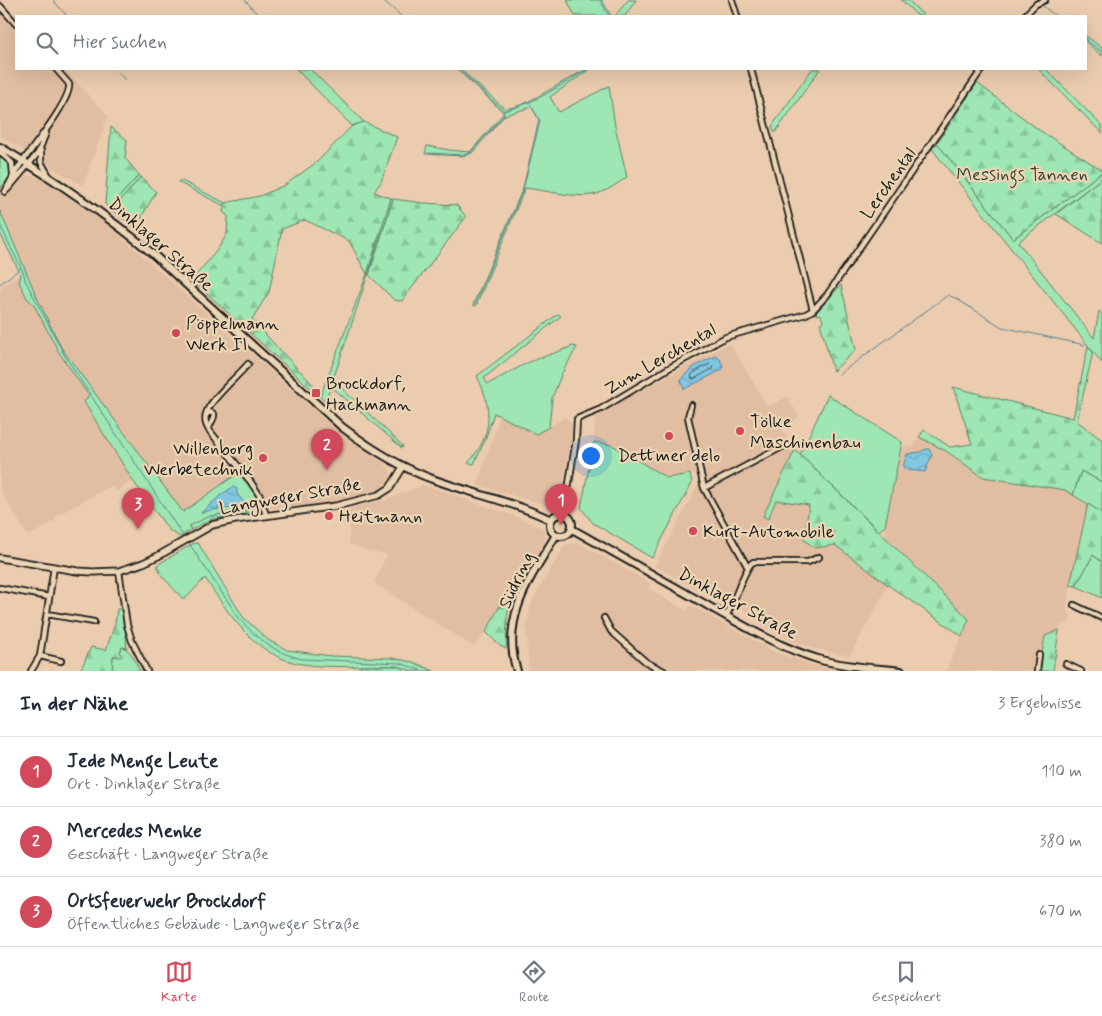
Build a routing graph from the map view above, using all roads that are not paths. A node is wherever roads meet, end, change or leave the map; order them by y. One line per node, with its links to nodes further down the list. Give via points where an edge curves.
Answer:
1 (732, 0): 5 (street)
2 (1045, 0): 3 (street)
3 (1041, 1): 6 (street)
4 (0, 6): 7 (street)
5 (737, 15)
6 (1025, 15)
7 (15, 23)
8 (57, 70): 11 (street, via 70,90)
9 (751, 70): 18 (street)
10 (981, 70): 18 (street, Lerchental, via 827,295)
11 (48, 129): 13 (street); 15 (street)
12 (0, 147): 15 (main road, Dinklager Straße)
13 (41, 148): 15 (street); 17 (street, via 42,162)
14 (0, 152): 16 (street, via 12,164)
15 (26, 162): 16 (street); 16 (street, via 5,192); 17 (main road, Dinklager Straße)
16 (13, 176)
17 (50, 177): 24 (main road, Dinklager Straße, via 98,209 153,254 342,427)
18 (813, 310): 26 (street, Zum Lerchental, via 726,337 601,409 577,419)
19 (248, 364): 21 (street)
20 (691, 405): 25 (street, via 688,417)
21 (206, 415): 22 (street); 22 (street, via 214,414)
22 (209, 430): 27 (street, via 250,481 260,496)
23 (789, 445): 25 (street)
24 (403, 467): 27 (street, Langweger Straße, via 390,488 379,495 336,506); 28 (main road, Dinklager Straße, via 524,507)
25 (704, 488): 33 (street)
26 (564, 514): 28 (main road, via 557,514); 29 (main road, via 570,518)
27 (266, 515): 35 (street, Langweger Straße, via 212,525 143,563)
28 (551, 520): 30 (main road, via 551,530)
29 (572, 529): 30 (main road, via 565,536); 40 (main road, Dinklager Straße)
30 (556, 535): 51 (main road, Südring, via 526,583 513,621 512,646)
31 (819, 557): 33 (street, via 808,562 753,562)
32 (0, 558): 34 (street, Langweger Straße)
33 (747, 566): 40 (street)
34 (54, 567): 35 (street, Langweger Straße, via 93,572); 37 (street)
35 (119, 571): 50 (street, via 127,625 134,647)
36 (0, 588): 37 (street)
37 (49, 597): 39 (street)
38 (1074, 605): 42 (street)
39 (47, 614): 43 (street); 45 (street)
40 (726, 616): 53 (main road, Dinklager Straße, via 772,641 823,660)
41 (604, 618): 48 (street, via 611,631)
42 (1102, 618)
43 (94, 622)
44 (1040, 655): 54 (street)
45 (40, 656): 46 (street); 49 (street)
46 (61, 661)
47 (1066, 664): 55 (street)
48 (655, 669): 52 (street)
49 (31, 671)
50 (148, 671)
51 (518, 671)
52 (664, 671)
53 (901, 671)
54 (1037, 671)
55 (1081, 671)

